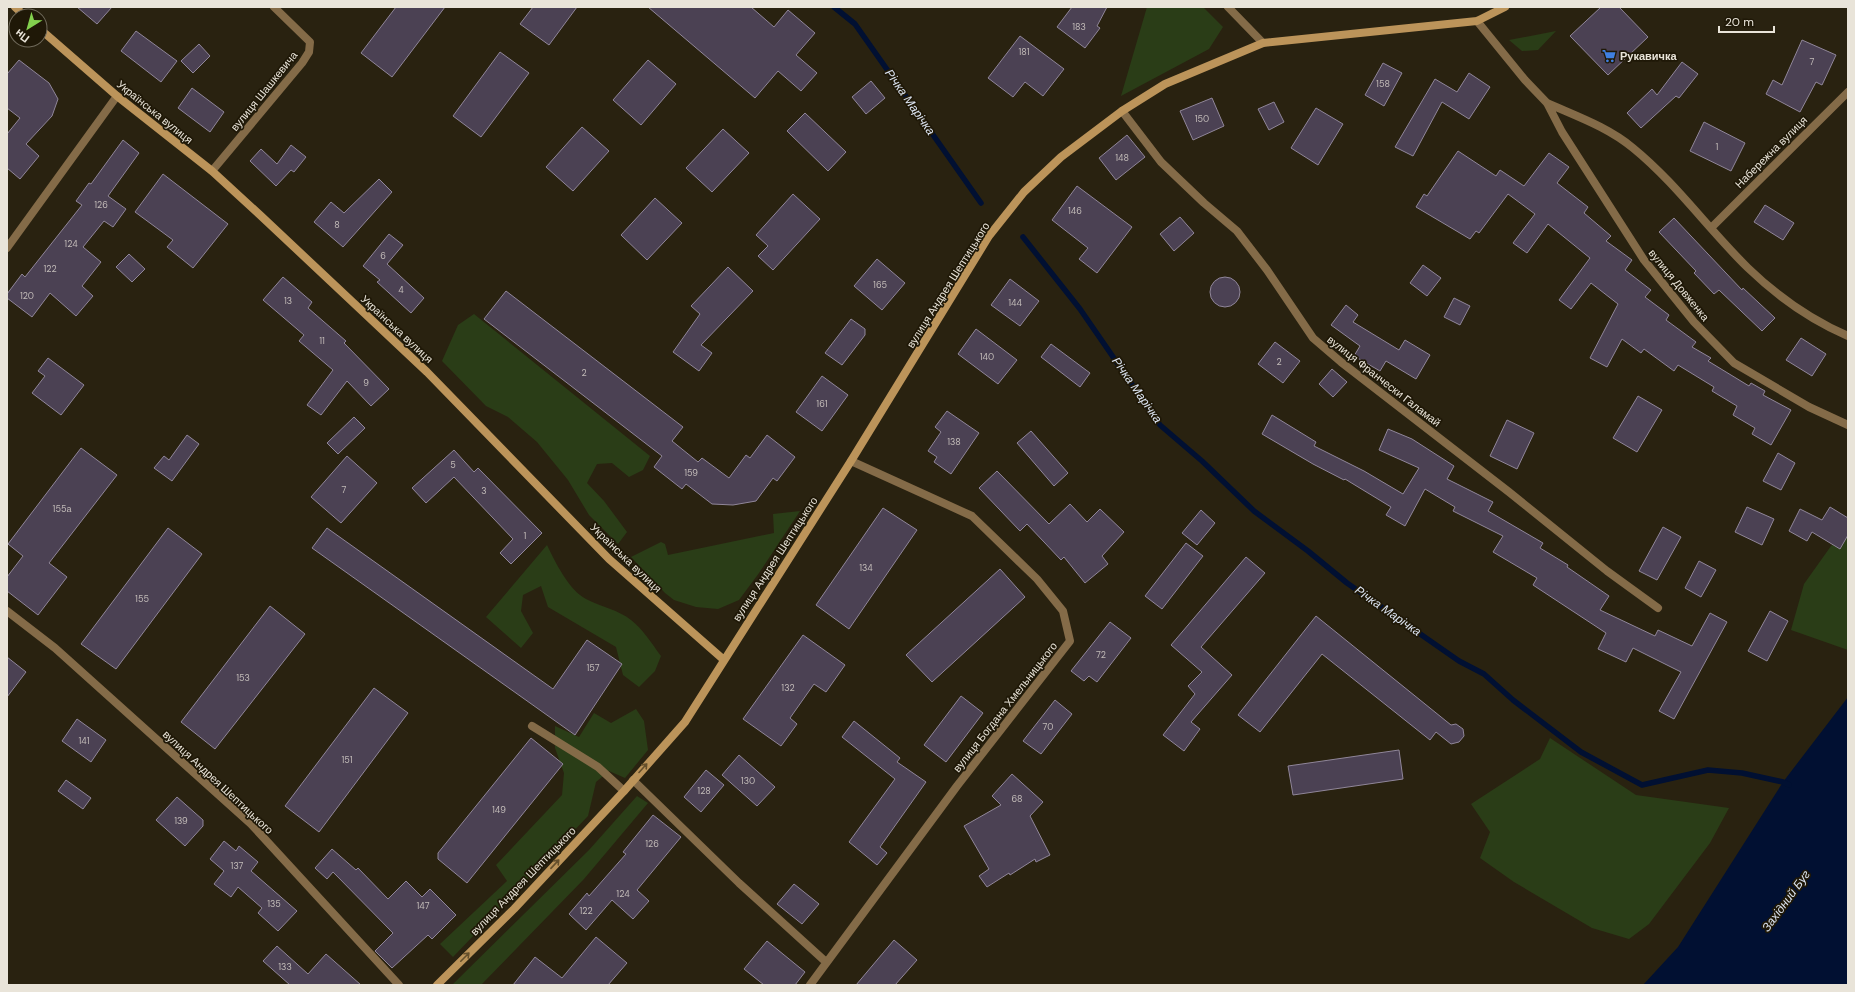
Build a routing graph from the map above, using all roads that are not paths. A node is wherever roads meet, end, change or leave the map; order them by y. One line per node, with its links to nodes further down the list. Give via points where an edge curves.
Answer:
1 (274, 7): 11 (street, вулиця Шашкевича, via 310,42 309,52)
2 (1228, 7): 6 (street)
3 (1505, 7): 4 (street, вулиця Андрея Шептицького)
4 (1476, 21): 6 (street, вулиця Андрея Шептицького); 9 (street, вулиця Довженка, via 1524,80)
5 (48, 36): 8 (street, Українська вулиця)
6 (1263, 43): 10 (street, вулиця Андрея Шептицького, via 1165,84)
7 (1848, 92): 12 (street, Набережна вулиця)
8 (117, 96): 11 (street, Українська вулиця); 13 (street)
9 (1547, 103): 12 (street, вулиця Довженка, via 1596,125 1632,146 1669,179); 15 (street, вулиця Довженка, via 1562,132 1644,260 1694,322 1734,363 1809,407)
10 (1122, 111): 16 (street, вулиця Андрея Шептицького, via 1060,157 1024,192 989,236); 17 (street, вулиця Франчески Галамай, via 1161,162 1237,230 1313,338 1351,371)
11 (212, 171): 19 (street, Українська вулиця, via 427,372 609,559)
12 (1711, 228): 14 (street, вулиця Довженка, via 1748,268 1792,305)
13 (7, 248)
14 (1848, 336)
15 (1848, 426)
16 (851, 461): 19 (street, вулиця Андрея Шептицького); 23 (street, вулиця Богдана Хмельницького, via 972,516 1037,579 1063,611 1070,641 957,786)
17 (1658, 608)
18 (7, 610): 24 (street, вулиця Андрея Шептицького, via 55,648 251,824)
19 (724, 660): 21 (street, вулиця Андрея Шептицького, one-way to 19, via 685,722)
20 (532, 726): 22 (street, via 598,767)
21 (633, 780): 22 (street, вулиця Андрея Шептицького); 23 (street, via 739,883)
22 (624, 791): 25 (street, вулиця Андрея Шептицького, one-way to 22, via 514,909)
23 (826, 962): 26 (street, вулиця Богдана Хмельницького)
24 (399, 985)
25 (437, 985)
26 (810, 985)

